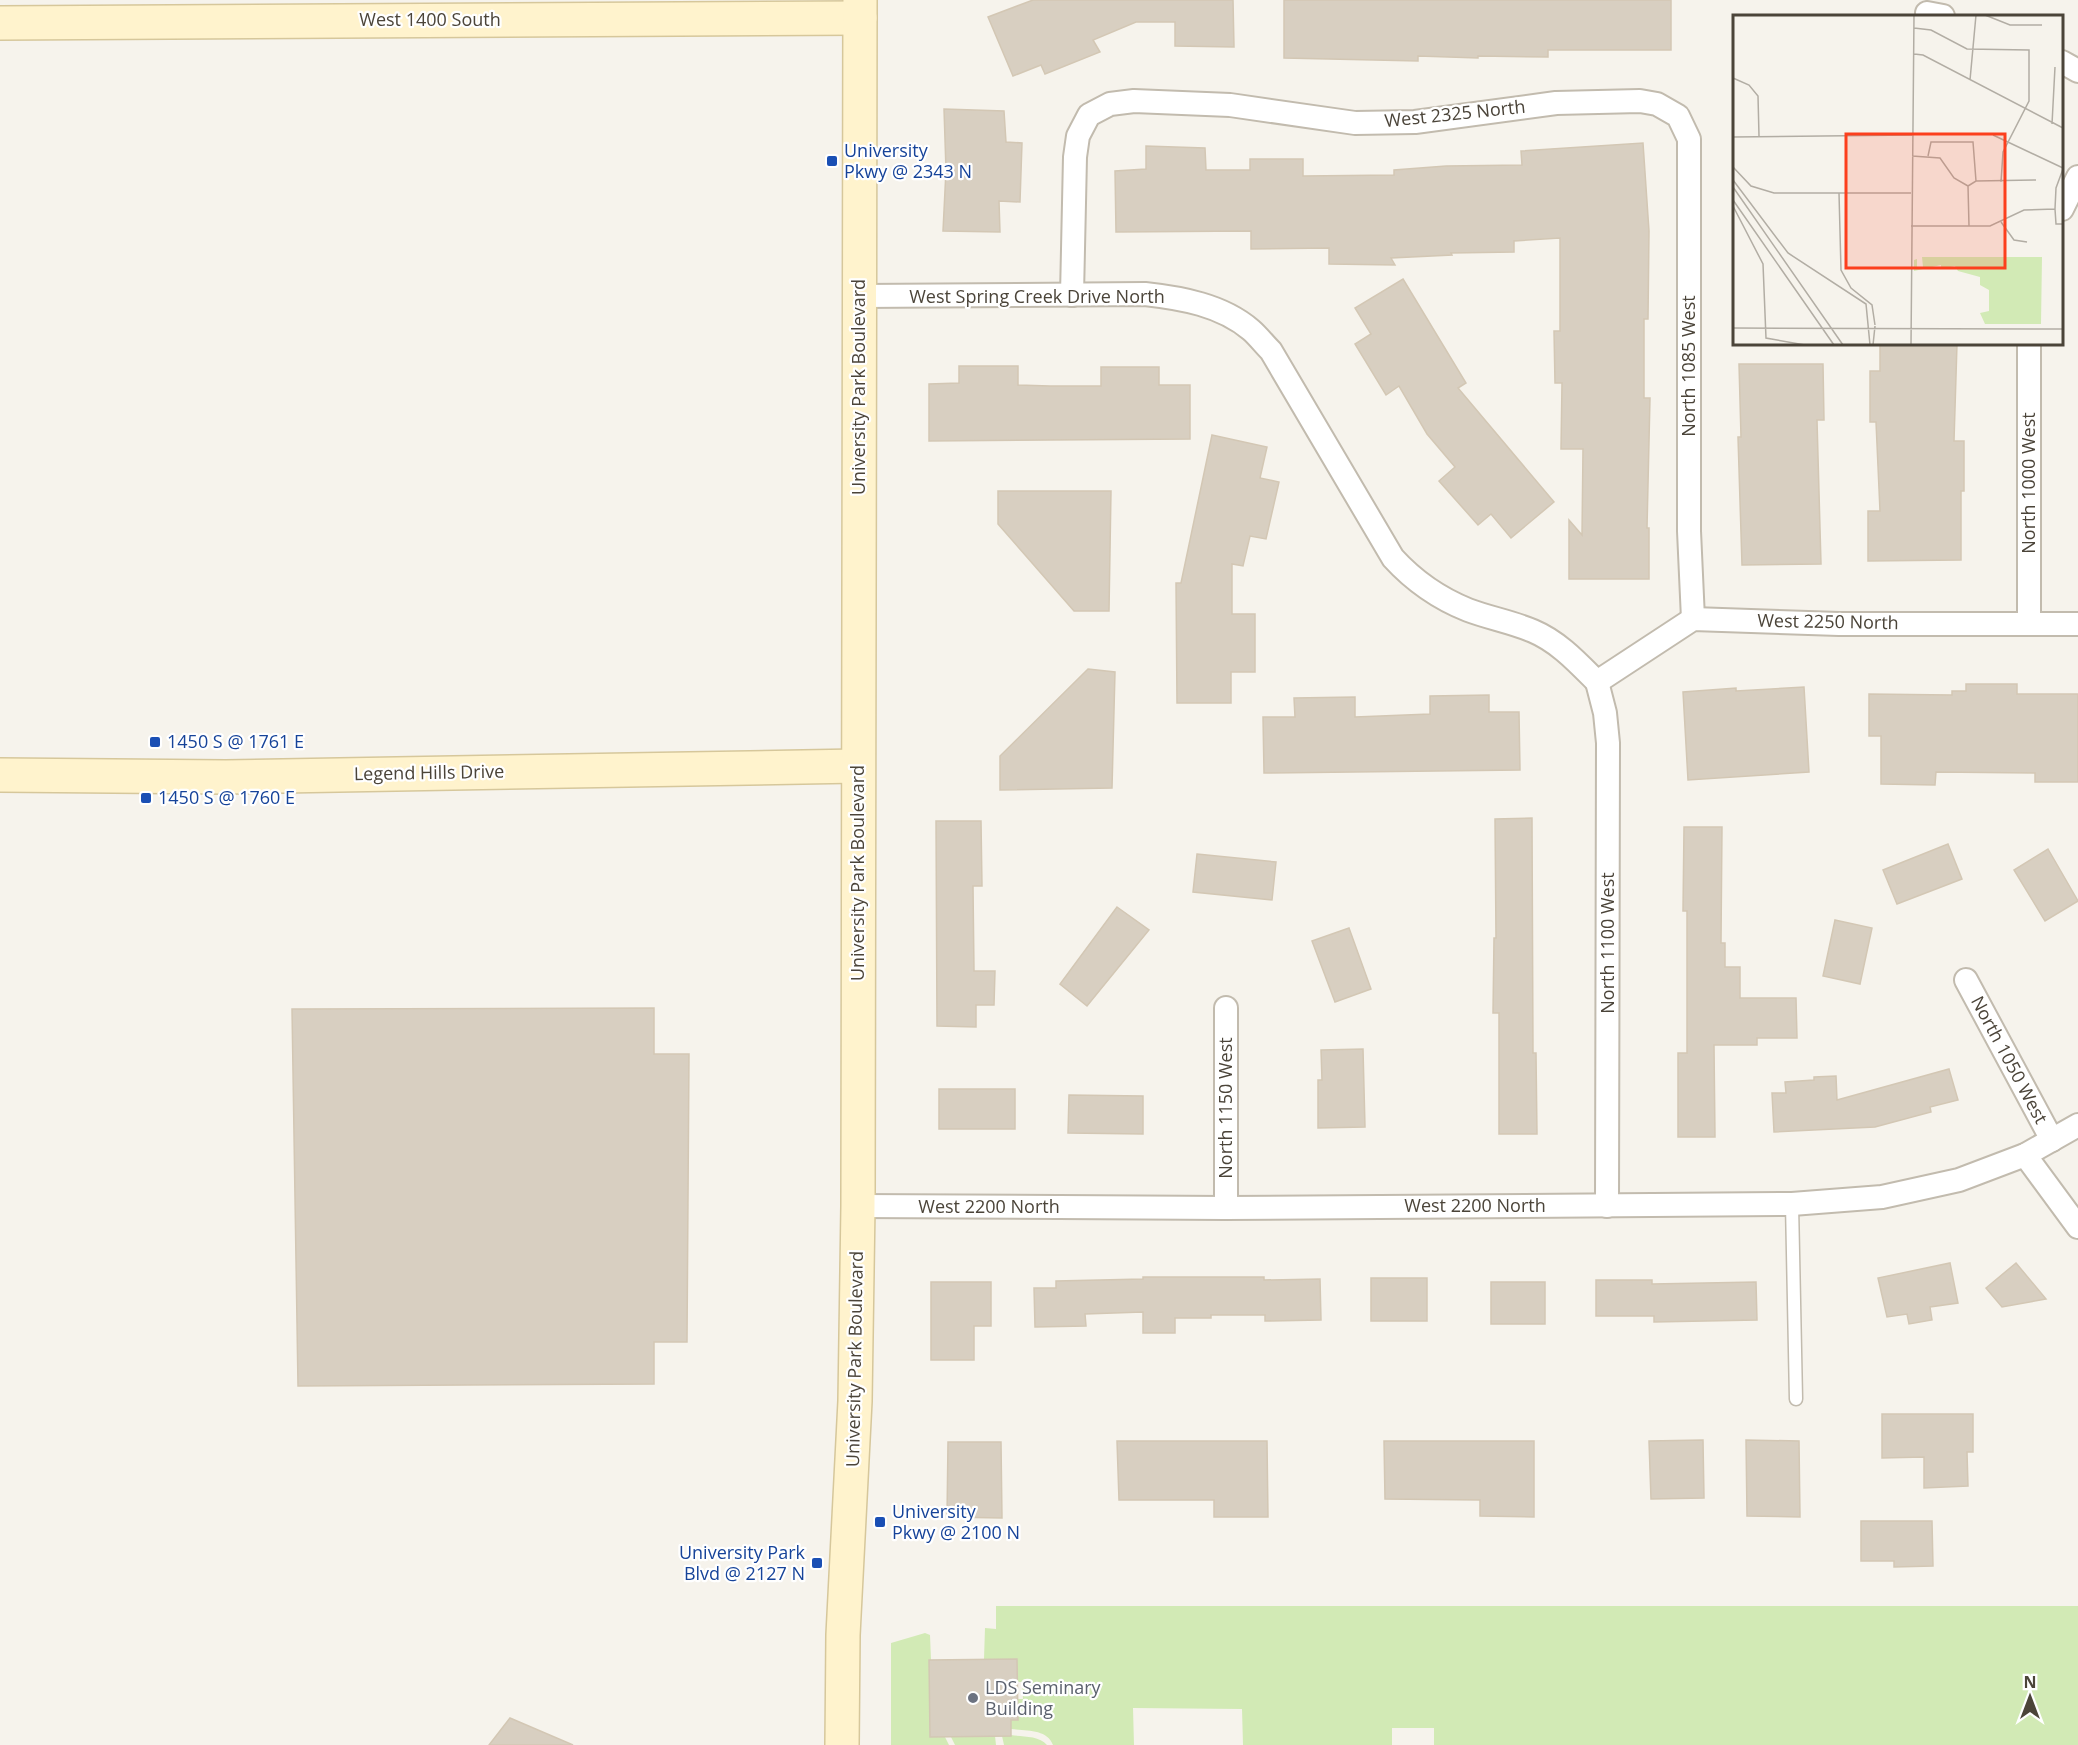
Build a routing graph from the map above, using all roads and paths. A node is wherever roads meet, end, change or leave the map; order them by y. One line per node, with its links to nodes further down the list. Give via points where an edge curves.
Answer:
1 (860, 9): 2 (street, West 1400 South); 9 (street, University Park Boulevard)
2 (0, 23)
3 (2063, 63): 4 (street)
4 (2078, 71)
5 (1678, 116): 8 (street, West 2325 North, via 1640,100 1556,103 1415,123 1356,123 1230,105 1110,104 1089,115 1078,136); 11 (street, North 1085 West, via 1689,139 1689,531)
6 (2078, 177): 7 (street)
7 (2063, 205)
8 (1072, 295): 9 (street, West Spring Creek Drive North); 14 (street, West Spring Creek Drive North, via 1144,294 1185,299 1250,329 1271,351 1393,558 1410,576 1467,610 1534,631 1568,653)
9 (860, 296): 15 (street, University Park Boulevard)
10 (2029, 345): 12 (street, North 1000 West)
11 (1693, 619): 12 (street, West 2250 North, via 1839,624); 14 (street)
12 (2029, 623): 13 (street, West 2250 North)
13 (2078, 624)
14 (1598, 682): 24 (street, North 1100 West, via 1608,743)
15 (858, 766): 16 (street, Legend Hills Drive, via 226,777); 23 (street, University Park Boulevard)
16 (0, 775)
17 (1966, 980): 20 (street, North 1050 West)
18 (1226, 1008): 25 (street, North 1150 West)
19 (2078, 1125): 20 (street, West 2200 North)
20 (2052, 1140): 21 (street, West 2200 North)
21 (2025, 1155): 22 (street, West 2200 North, via 1959,1180 1882,1197); 26 (street)
22 (1792, 1204): 24 (street, West 2200 North); 27 (lane)
23 (858, 1206): 25 (street, West 2200 North); 28 (street, University Park Boulevard)
24 (1607, 1206): 25 (street, West 2200 North)
25 (1226, 1208)
26 (2078, 1227)
27 (1796, 1399)
28 (842, 1745)

